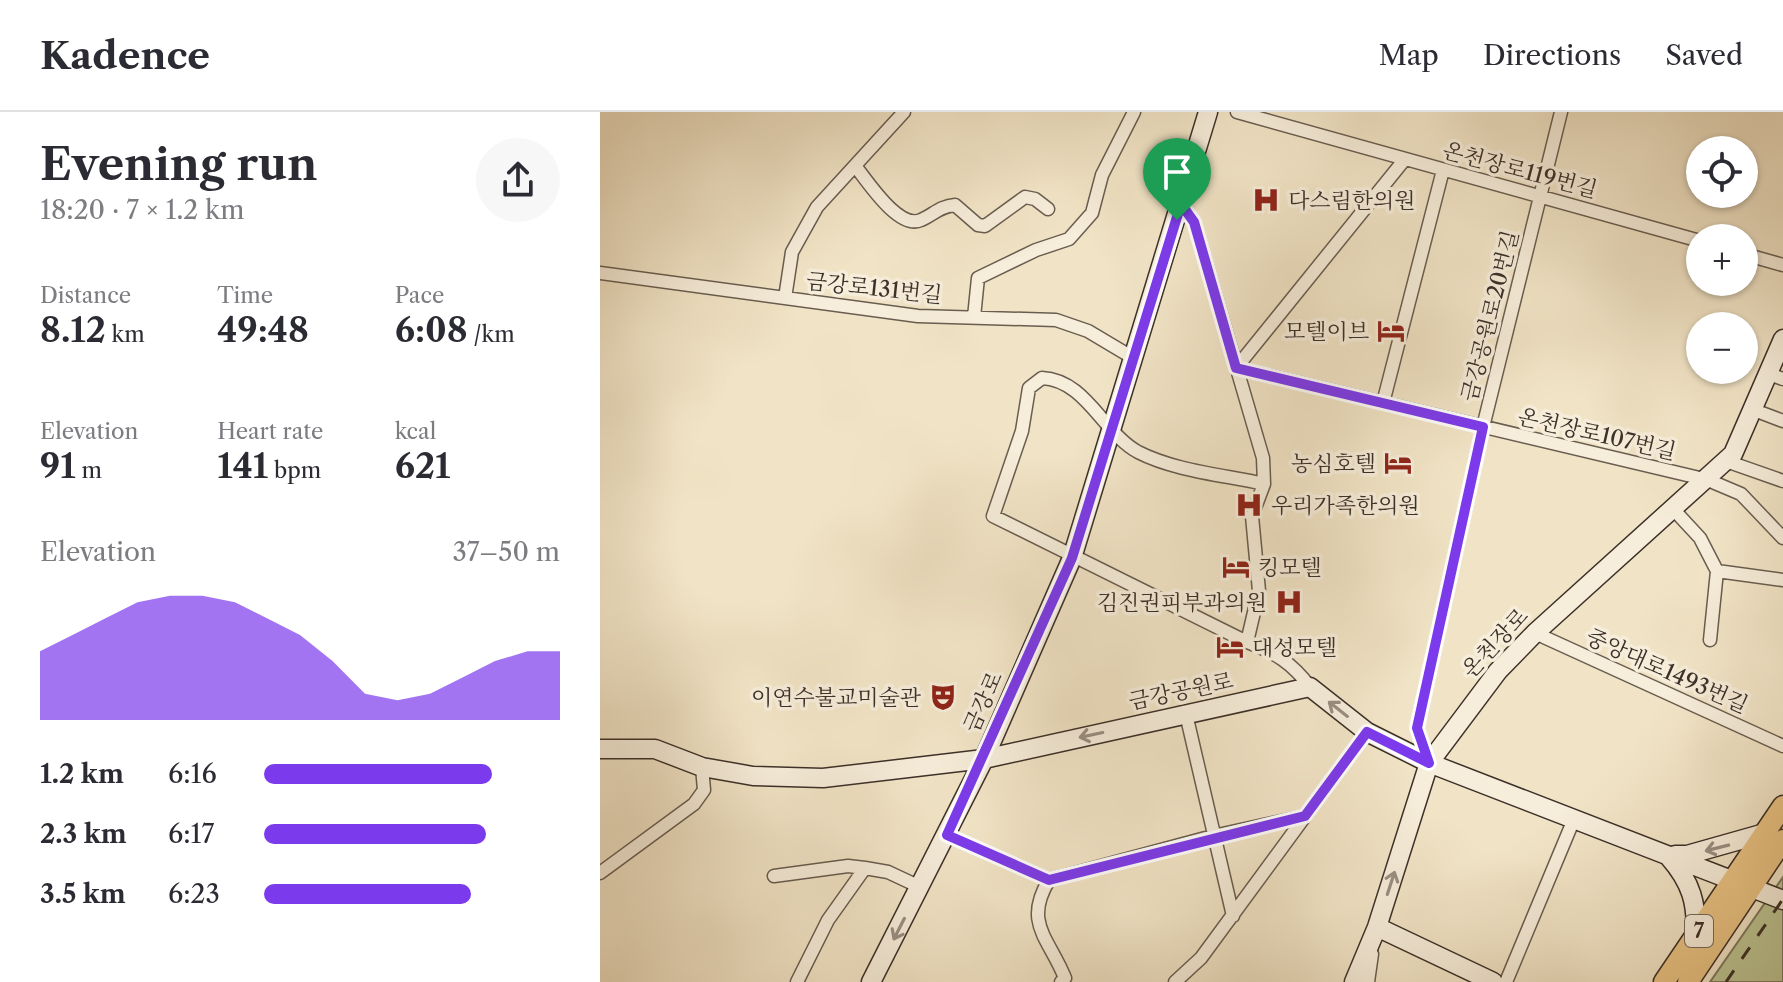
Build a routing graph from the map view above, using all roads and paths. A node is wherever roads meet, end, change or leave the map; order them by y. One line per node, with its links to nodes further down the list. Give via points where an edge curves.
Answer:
1 (904, 112): 7 (street)
2 (1134, 112): 17 (street, via 1102,175 1092,213 1069,239 978,278)
3 (1208, 112): 10 (street, 금강로)
4 (1237, 112): 6 (street, 온천장로119번길)
5 (1561, 112): 9 (street, 금강공원로20번길)
6 (1405, 159): 8 (street, 온천장로119번길); 20 (street)
7 (856, 167): 11 (street, via 883,202 907,221 918,222 955,205 985,226 1025,197); 16 (street, via 817,207 792,252)
8 (1443, 170): 9 (street, 온천장로119번길); 22 (street)
9 (1541, 197): 12 (street, 온천장로119번길); 25 (street, 금강공원로20번길)
10 (1181, 204): 19 (street, 금강로); 20 (street, via 1194,222)
11 (1048, 209)
12 (1686, 237)
13 (1758, 258): 14 (street)
14 (1783, 265)
15 (600, 273): 16 (street, 금강로131번길)
16 (785, 298): 17 (street, 금강로131번길, via 918,316)
17 (974, 317): 19 (street, 금강로131번길, via 1056,320 1088,331)
18 (1783, 339): 21 (street, 온천장로)
19 (1135, 359): 26 (street, 금강로)
20 (1236, 368): 22 (street, 온천장로107번길); 30 (street, via 1263,458)
21 (1776, 377): 23 (street, 온천장로)
22 (1383, 403): 25 (street, 온천장로107번길)
23 (1754, 410): 24 (street); 27 (street, 온천장로)
24 (1783, 421)
25 (1483, 427): 28 (street, 온천장로107번길); 45 (street, 금강공원로20번길, via 1417,728)
26 (1114, 430): 30 (street, via 1136,451 1164,462); 33 (street, 금강로); 33 (street, via 1067,384 1042,378 1029,388 1022,431 993,516)
27 (1726, 461): 28 (street, 온천장로); 29 (street)
28 (1708, 480): 31 (street, 온천장로); 32 (street, 온천장로107번길, via 1741,494)
29 (1783, 481)
30 (1264, 484): 38 (street, via 1252,516 1259,591)
31 (1674, 510): 34 (street, via 1700,538); 36 (street, 온천장로)
32 (1783, 538)
33 (1072, 558): 38 (street); 44 (street, 금강로)
34 (1717, 571): 35 (street); 37 (street, 중앙대로1493번길)
35 (1783, 580)
36 (1535, 633): 42 (street, 중앙대로1493번길); 45 (street, 온천장로, via 1490,681)
37 (1710, 640)
38 (1247, 642): 39 (street, via 1278,653)
39 (1310, 687): 40 (street, 금강공원로); 41 (street, one-way to 39)
40 (1186, 714): 44 (street, 금강공원로, one-way to 44); 51 (street)
41 (1367, 732): 45 (street); 48 (street)
42 (1783, 746)
43 (600, 749): 46 (street, 금강공원로, via 655,749)
44 (984, 759): 46 (street, 금강공원로, via 823,778 753,776); 50 (street, 금강로)
45 (1429, 763): 49 (street); 61 (street, 온천장로, one-way to 45)
46 (702, 767): 55 (street, via 704,790 694,804)
47 (1783, 806): 52 (main road, 7)
48 (1305, 816): 51 (street); 60 (street)
49 (1574, 819): 53 (street); 70 (street)
50 (947, 835): 57 (street); 58 (street, 금강로)
51 (1213, 836): 57 (street); 60 (street)
52 (1774, 836): 53 (street, one-way to 53); 59 (main road, 7)
53 (1667, 855): 59 (street); 62 (street, via 1691,890)
54 (865, 868): 56 (street); 58 (street); 64 (street, via 828,920)
55 (600, 873)
56 (774, 876)
57 (1049, 880): 63 (street, via 1037,900 1037,923)
58 (920, 887): 65 (street, 금강로, one-way to 65)
59 (1760, 891): 62 (main road, 7); 72 (main road, 7)
60 (1233, 916): 66 (street)
61 (1377, 927): 67 (street, 온천장로); 68 (street); 69 (street)
62 (1695, 938): 71 (main road, 7)
63 (1065, 981)
64 (797, 982)
65 (871, 982)
66 (1175, 982)
67 (1354, 982)
68 (1368, 982)
69 (1493, 982)
70 (1506, 982)
71 (1664, 982)
72 (1688, 982)

